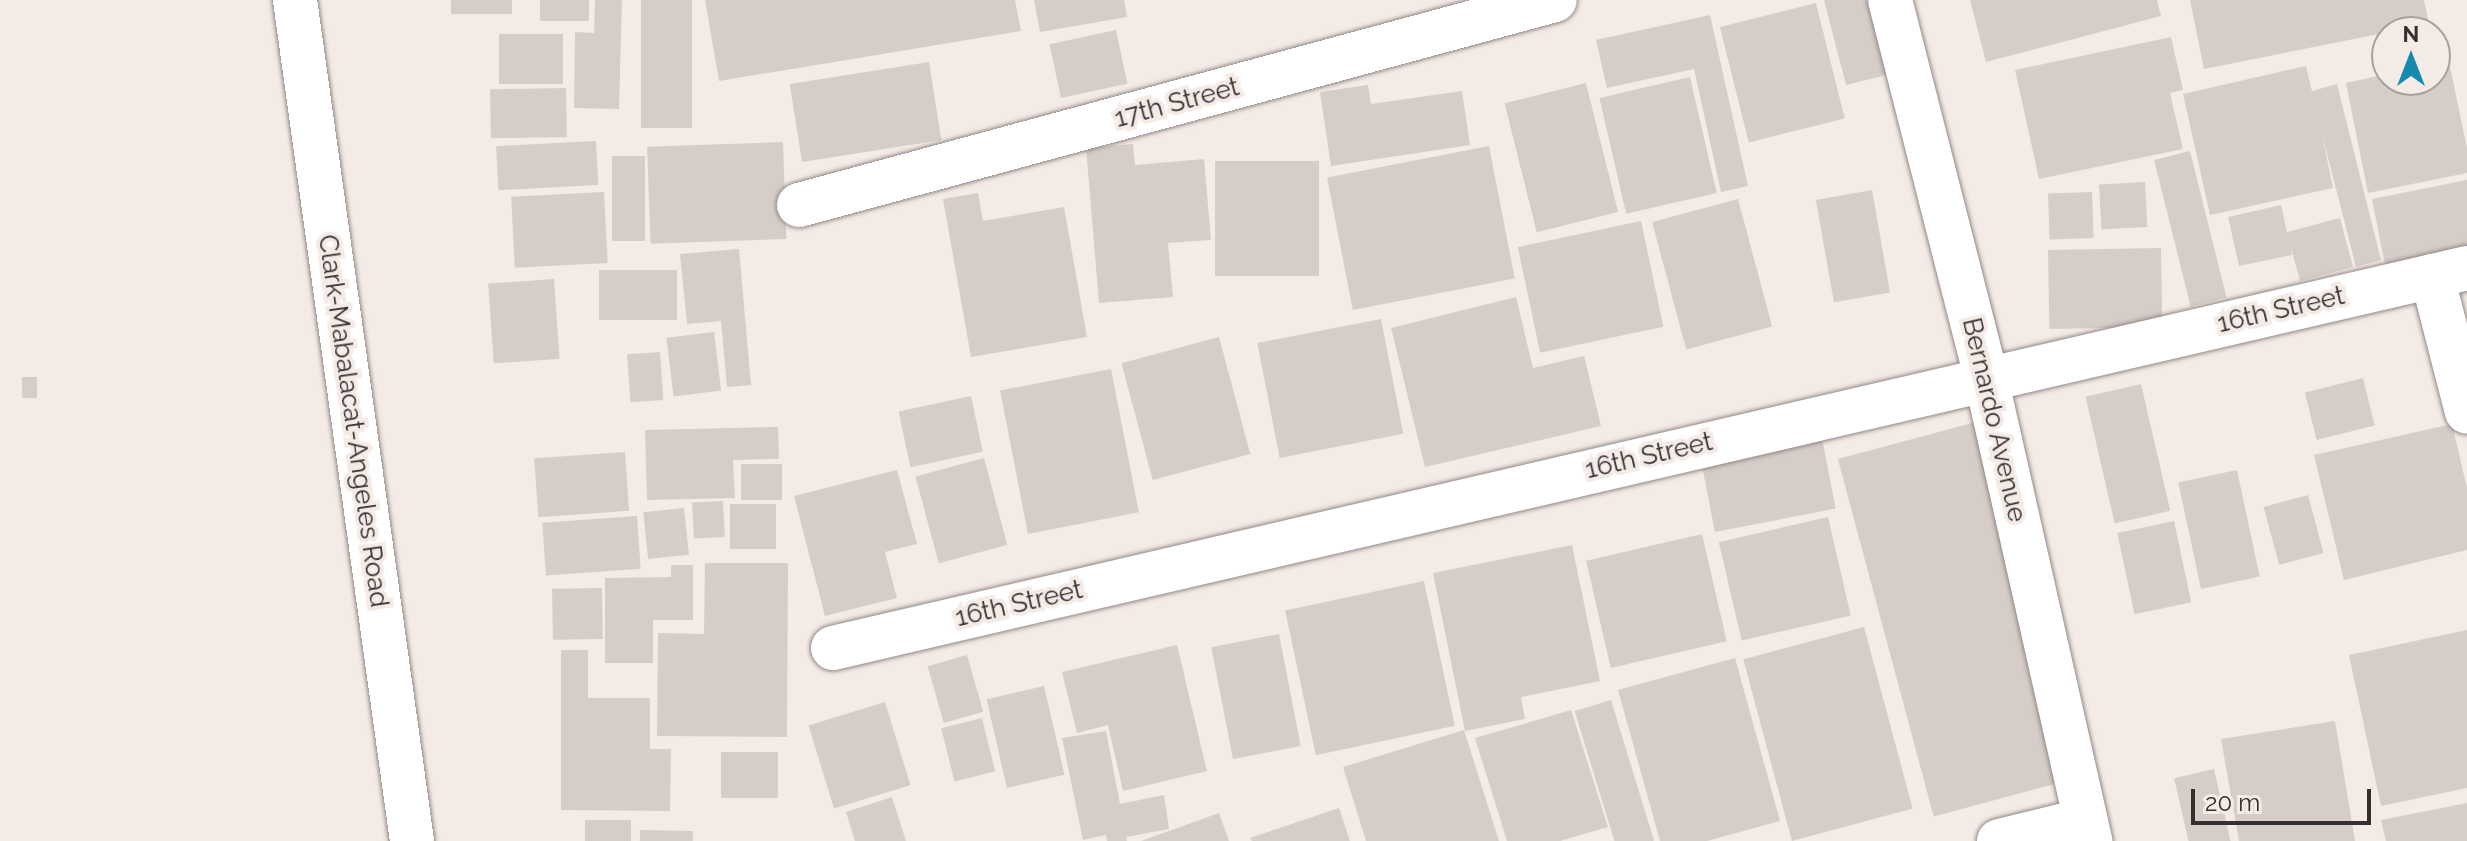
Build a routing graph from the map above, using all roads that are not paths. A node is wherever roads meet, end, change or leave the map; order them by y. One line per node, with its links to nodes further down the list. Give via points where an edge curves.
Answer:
1 (295, 0): 11 (street, Clark-Mabalacat-Angeles Road)
2 (1555, 0): 4 (street, 17th Street)
3 (1890, 0): 7 (street, Bernardo Avenue)
4 (1432, 16): 5 (street, 17th Street)
5 (799, 205)
6 (2449, 272): 7 (street, 16th Street); 8 (street)
7 (1986, 378): 9 (street, 16th Street); 10 (street, Bernardo Avenue)
8 (2467, 412)
9 (833, 648)
10 (2088, 830): 12 (street)
11 (412, 841)
12 (1999, 841)

